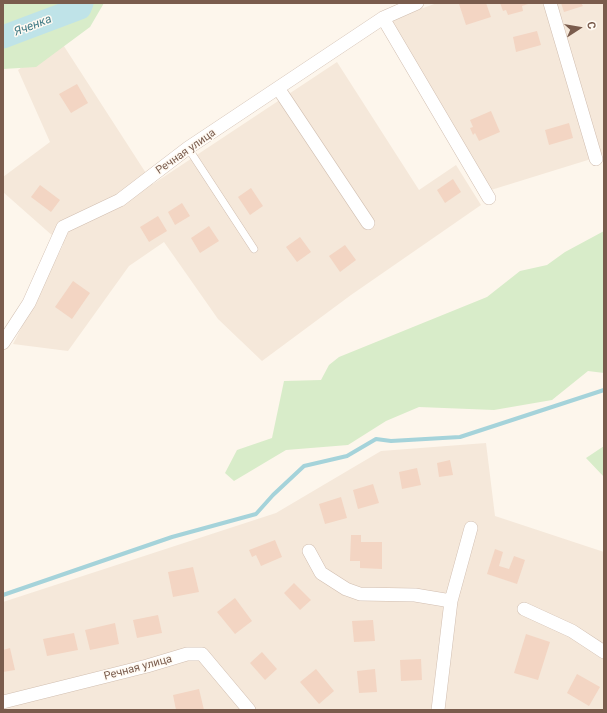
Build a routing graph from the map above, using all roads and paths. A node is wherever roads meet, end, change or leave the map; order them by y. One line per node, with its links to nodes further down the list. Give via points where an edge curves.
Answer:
1 (417, 3): 3 (street, Речная улица)
2 (550, 3): 6 (street)
3 (382, 18): 4 (street, Речная улица); 7 (street)
4 (278, 88): 5 (street, Речная улица); 8 (street)
5 (188, 148): 9 (lane); 10 (street, Речная улица, via 120,200 63,228 29,303)
6 (596, 158)
7 (489, 198)
8 (368, 223)
9 (254, 249)
10 (3, 343)
11 (471, 528): 13 (street)
12 (309, 551): 13 (street, via 321,573 346,589 360,594 415,595)
13 (451, 601): 18 (street)
14 (524, 610): 15 (street, via 572,632)
15 (604, 652)
16 (3, 702): 17 (street, Речная улица, via 187,654 202,654)
17 (248, 710)
18 (438, 710)

